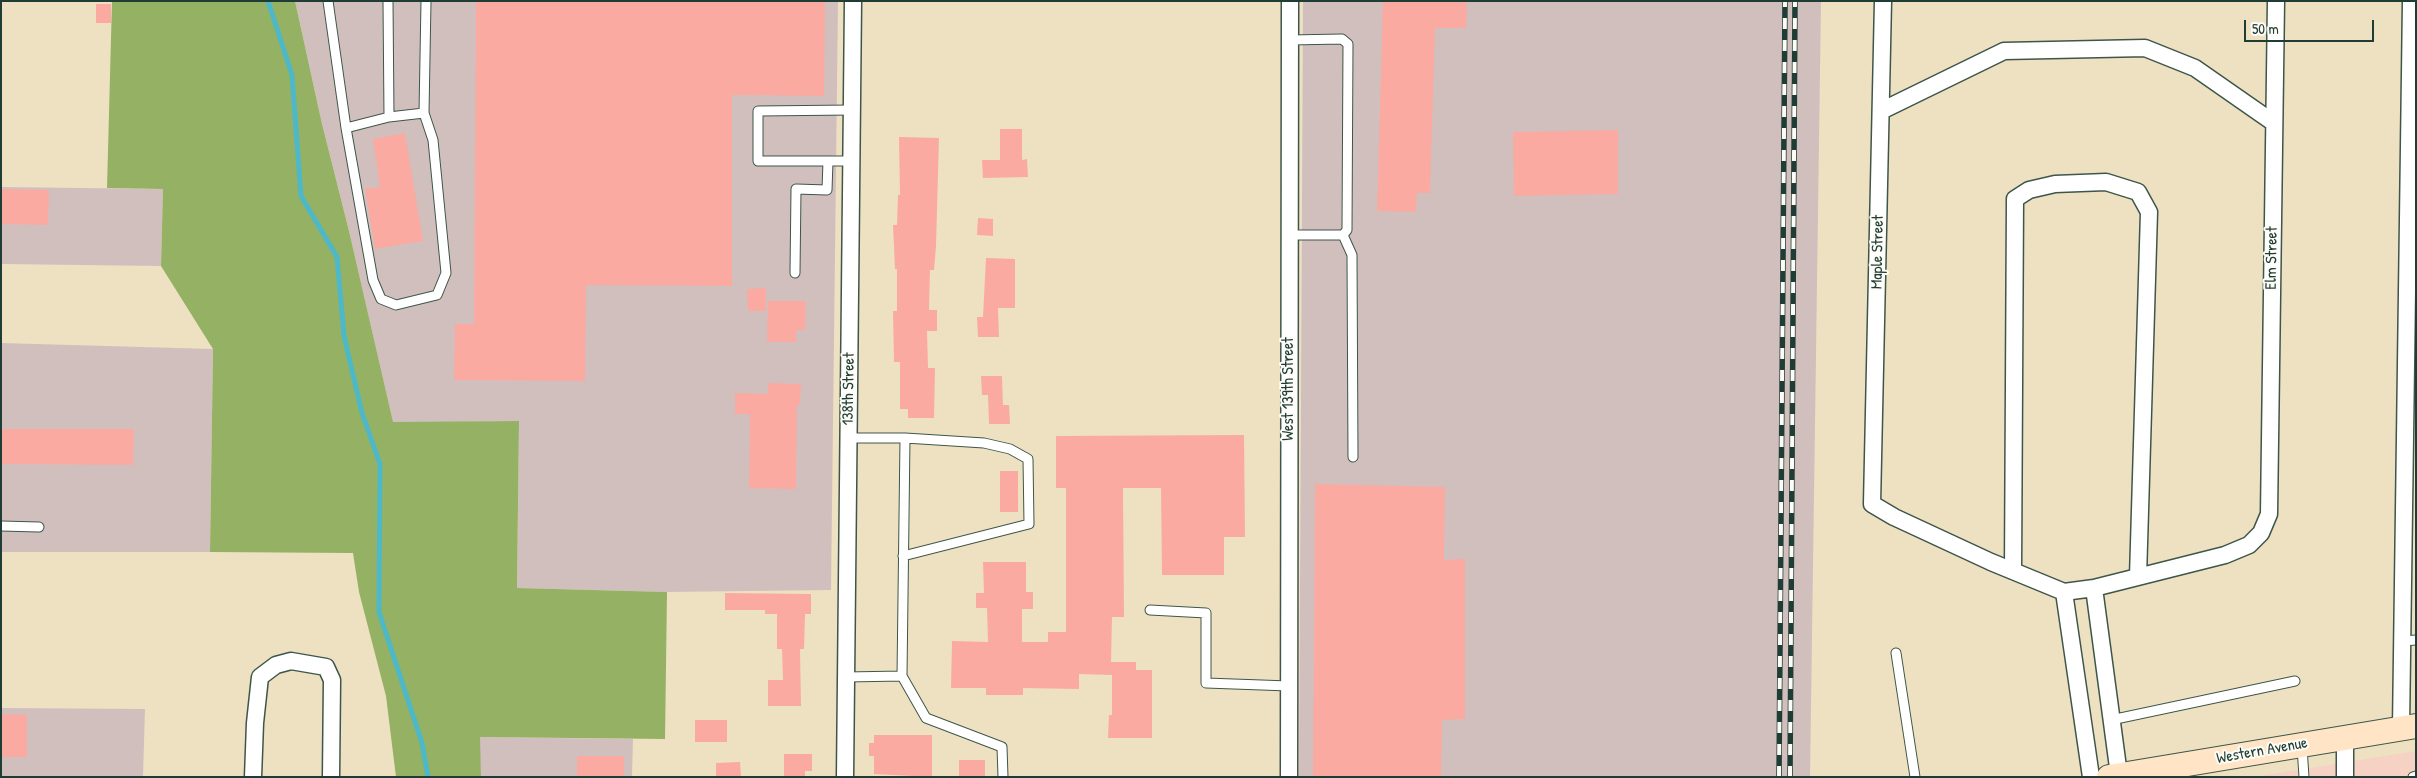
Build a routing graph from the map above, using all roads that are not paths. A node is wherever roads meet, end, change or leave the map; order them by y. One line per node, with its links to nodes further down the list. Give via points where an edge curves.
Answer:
1 (328, 1): 15 (lane)
2 (388, 1): 13 (lane)
3 (426, 1): 12 (lane)
4 (853, 1): 10 (street, 138th Street)
5 (1290, 1): 9 (street, West 139th Street)
6 (1883, 1): 11 (street, Maple Street)
7 (2276, 1): 14 (street, Elm Street)
8 (2411, 1): 18 (street)
9 (1290, 40): 19 (street, West 139th Street); 20 (lane, via 1342,39 1348,44 1347,230)
10 (852, 110): 16 (lane, via 758,111 758,161); 17 (street, 138th Street)
11 (1881, 112): 14 (street, via 2004,51 2145,48 2195,68); 29 (street, Maple Street, via 1872,504)
12 (424, 114): 13 (lane); 15 (lane, via 433,140 446,273 437,295 396,305 381,299 372,280)
13 (389, 117): 15 (lane)
14 (2274, 123): 30 (street, Elm Street, via 2269,514 2261,533 2249,545 2225,555)
15 (346, 128)
16 (828, 161): 17 (lane); 21 (lane, via 828,190 796,189)
17 (851, 161): 22 (street, 138th Street)
18 (2412, 209): 25 (street)
19 (1290, 235): 20 (lane); 39 (street, West 139th Street)
20 (1343, 235): 24 (lane, via 1352,255)
21 (796, 273)
22 (848, 438): 23 (lane); 37 (street, 138th Street)
23 (905, 438): 28 (lane); 28 (lane, via 984,442 1010,449 1028,459 1030,524)
24 (1353, 456)
25 (2410, 520): 34 (street)
26 (1, 526): 27 (lane)
27 (39, 527)
28 (903, 556): 36 (lane)
29 (2013, 571): 30 (street, via 2015,200 2029,190 2056,184 2106,182 2138,192 2149,212); 32 (street)
30 (2138, 577): 31 (street)
31 (2094, 588): 32 (street); 40 (street)
32 (2064, 592): 52 (street)
33 (1150, 610): 39 (lane, via 1206,613 1206,683)
34 (2409, 640): 41 (street)
35 (1896, 653): 51 (lane)
36 (902, 676): 37 (lane); 49 (lane, via 926,718 1002,747)
37 (846, 677): 48 (street, 138th Street)
38 (2295, 681): 40 (lane)
39 (1289, 686): 50 (street, West 139th Street)
40 (2111, 720): 45 (street)
41 (2408, 727): 42 (main road, Western Avenue)
42 (2344, 737): 43 (main road, Western Avenue); 54 (street)
43 (2301, 744): 44 (main road, Western Avenue); 53 (lane)
44 (2199, 769): 45 (main road, Western Avenue)
45 (2114, 776)
46 (253, 777): 47 (street, via 254,723 260,677 276,665 291,661 326,667 332,680)
47 (331, 777)
48 (845, 777)
49 (1003, 777)
50 (1289, 777)
51 (1915, 777)
52 (2091, 777)
53 (2304, 777)
54 (2345, 777)

